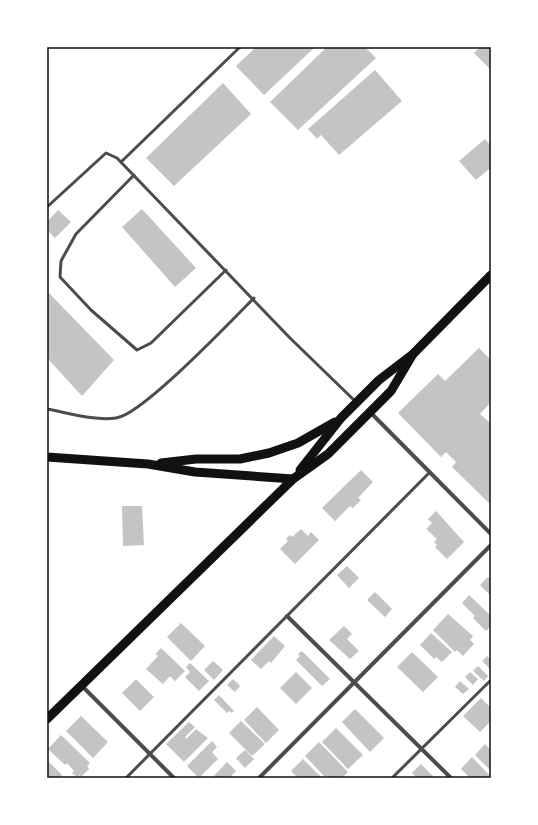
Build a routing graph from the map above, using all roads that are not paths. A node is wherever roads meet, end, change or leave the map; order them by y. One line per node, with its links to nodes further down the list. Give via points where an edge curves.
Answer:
1 (240, 47): 2 (lane)
2 (121, 162): 3 (lane); 4 (lane, via 106,153)
3 (134, 175): 5 (lane); 5 (lane, via 76,234 61,260 60,276 91,310 137,350 151,343)
4 (47, 207)
5 (226, 270): 7 (lane)
6 (491, 275): 8 (main road)
7 (254, 298): 9 (lane); 10 (lane, via 150,398 118,418 88,417)
8 (413, 354): 9 (main road, via 379,380); 11 (main road, via 391,391)
9 (357, 403): 12 (main road)
10 (47, 409)
11 (370, 412): 15 (street); 16 (main road, via 328,454)
12 (341, 418): 14 (main road, via 298,443 269,454 240,459); 16 (main road)
13 (47, 457): 14 (main road)
14 (148, 464): 16 (main road, via 195,472)
15 (430, 472): 17 (street); 19 (lane)
16 (293, 479): 22 (main road)
17 (491, 534)
18 (491, 545): 21 (street)
19 (287, 616): 21 (street); 25 (lane)
20 (491, 680): 24 (lane)
21 (354, 683): 24 (street); 28 (street)
22 (81, 685): 23 (main road); 25 (street)
23 (47, 719)
24 (421, 749): 29 (lane); 30 (street)
25 (150, 754): 26 (lane); 27 (street)
26 (126, 778)
27 (174, 778)
28 (259, 778)
29 (392, 778)
30 (451, 778)

